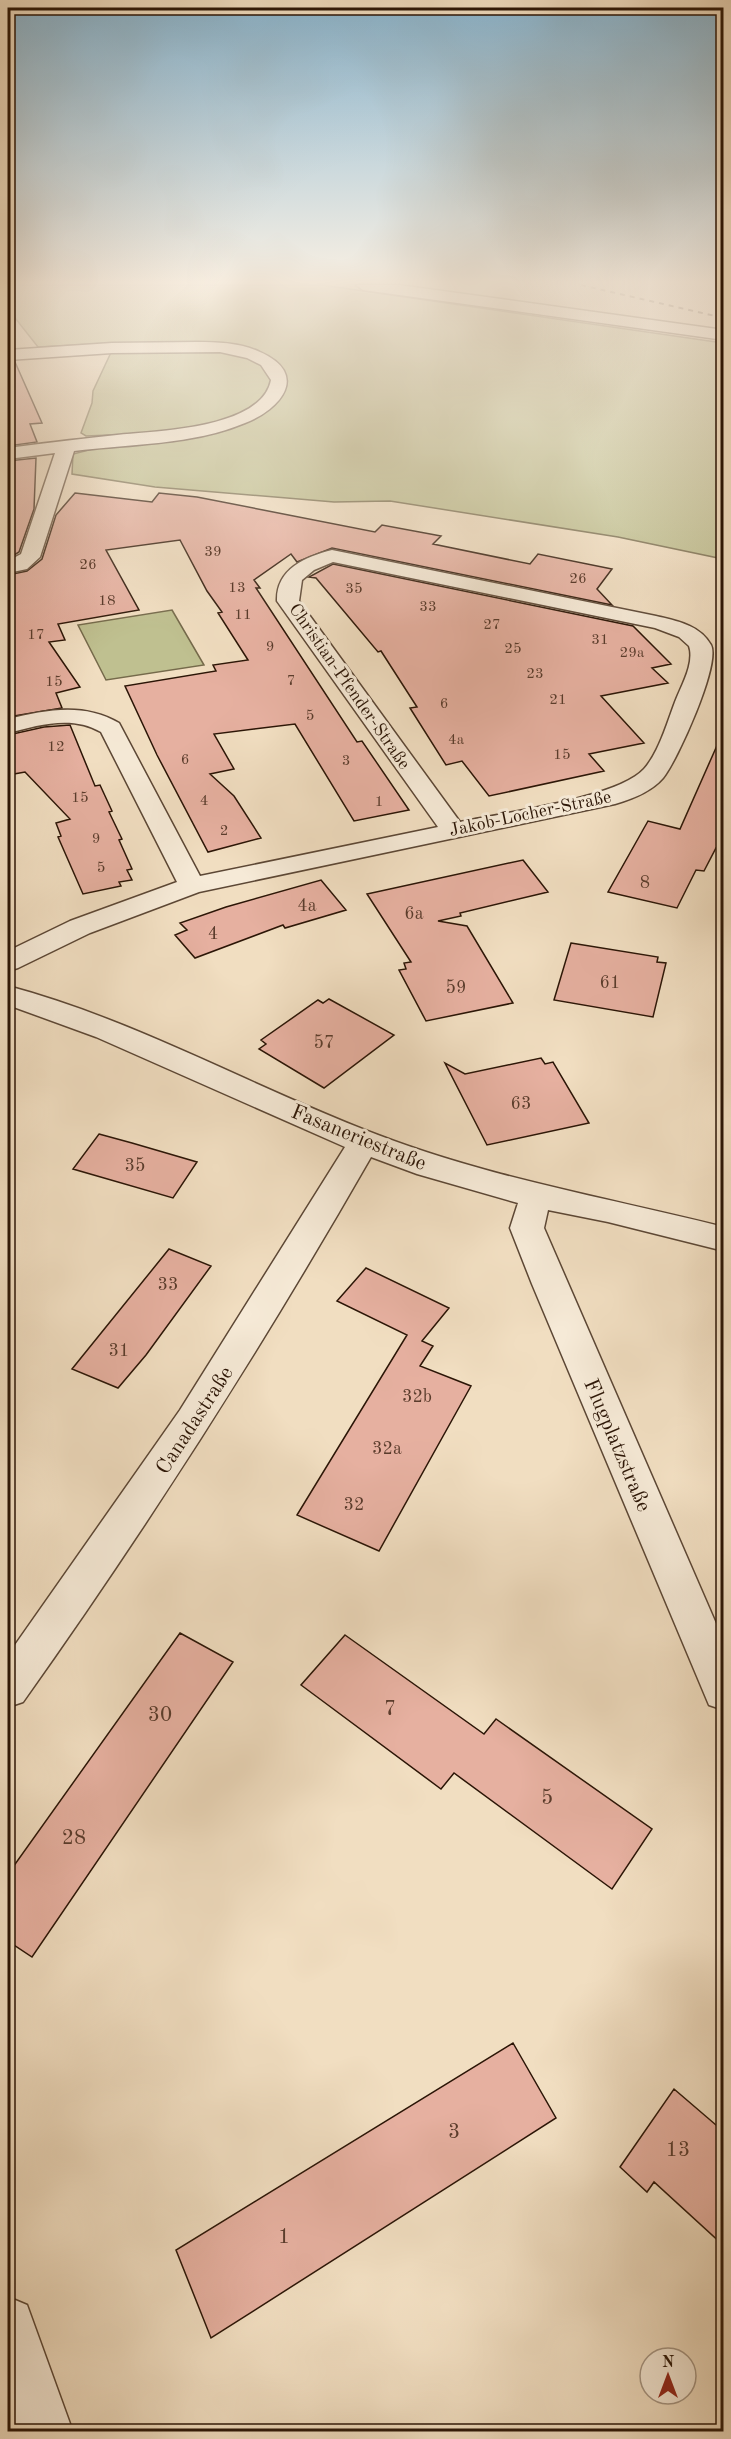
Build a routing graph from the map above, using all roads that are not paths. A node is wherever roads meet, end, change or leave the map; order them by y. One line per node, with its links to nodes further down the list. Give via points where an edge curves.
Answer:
1 (272, 399): 2 (street, via 235,421 193,432)
2 (66, 447): 3 (street); 5 (street, via 30,557 20,565)
3 (8, 453)
4 (332, 556): 7 (street, Christian-Pfender-Straße, via 303,568 290,579 288,601); 7 (street, Jakob-Locher-Straße, via 656,622 686,632 701,646 703,655 690,692 656,771 642,784 606,799)
5 (8, 567)
6 (8, 726): 8 (street, via 44,717 89,717 111,728)
7 (453, 830): 8 (street, Jakob-Locher-Straße)
8 (192, 886): 9 (street, Jakob-Locher-Straße, via 80,927)
9 (8, 962)
10 (8, 995): 11 (street, Fasaneriestraße, via 106,1030)
11 (364, 1142): 12 (street, Fasaneriestraße, via 428,1166); 14 (street, Canadastraße, via 295,1261 183,1438)
12 (536, 1196): 13 (street, Fasaneriestraße); 15 (street, Flugplatzstraße, via 527,1228)
13 (723, 1239)
14 (8, 1688)
15 (723, 1691)
16 (8, 2324): 17 (street)
17 (45, 2432)

